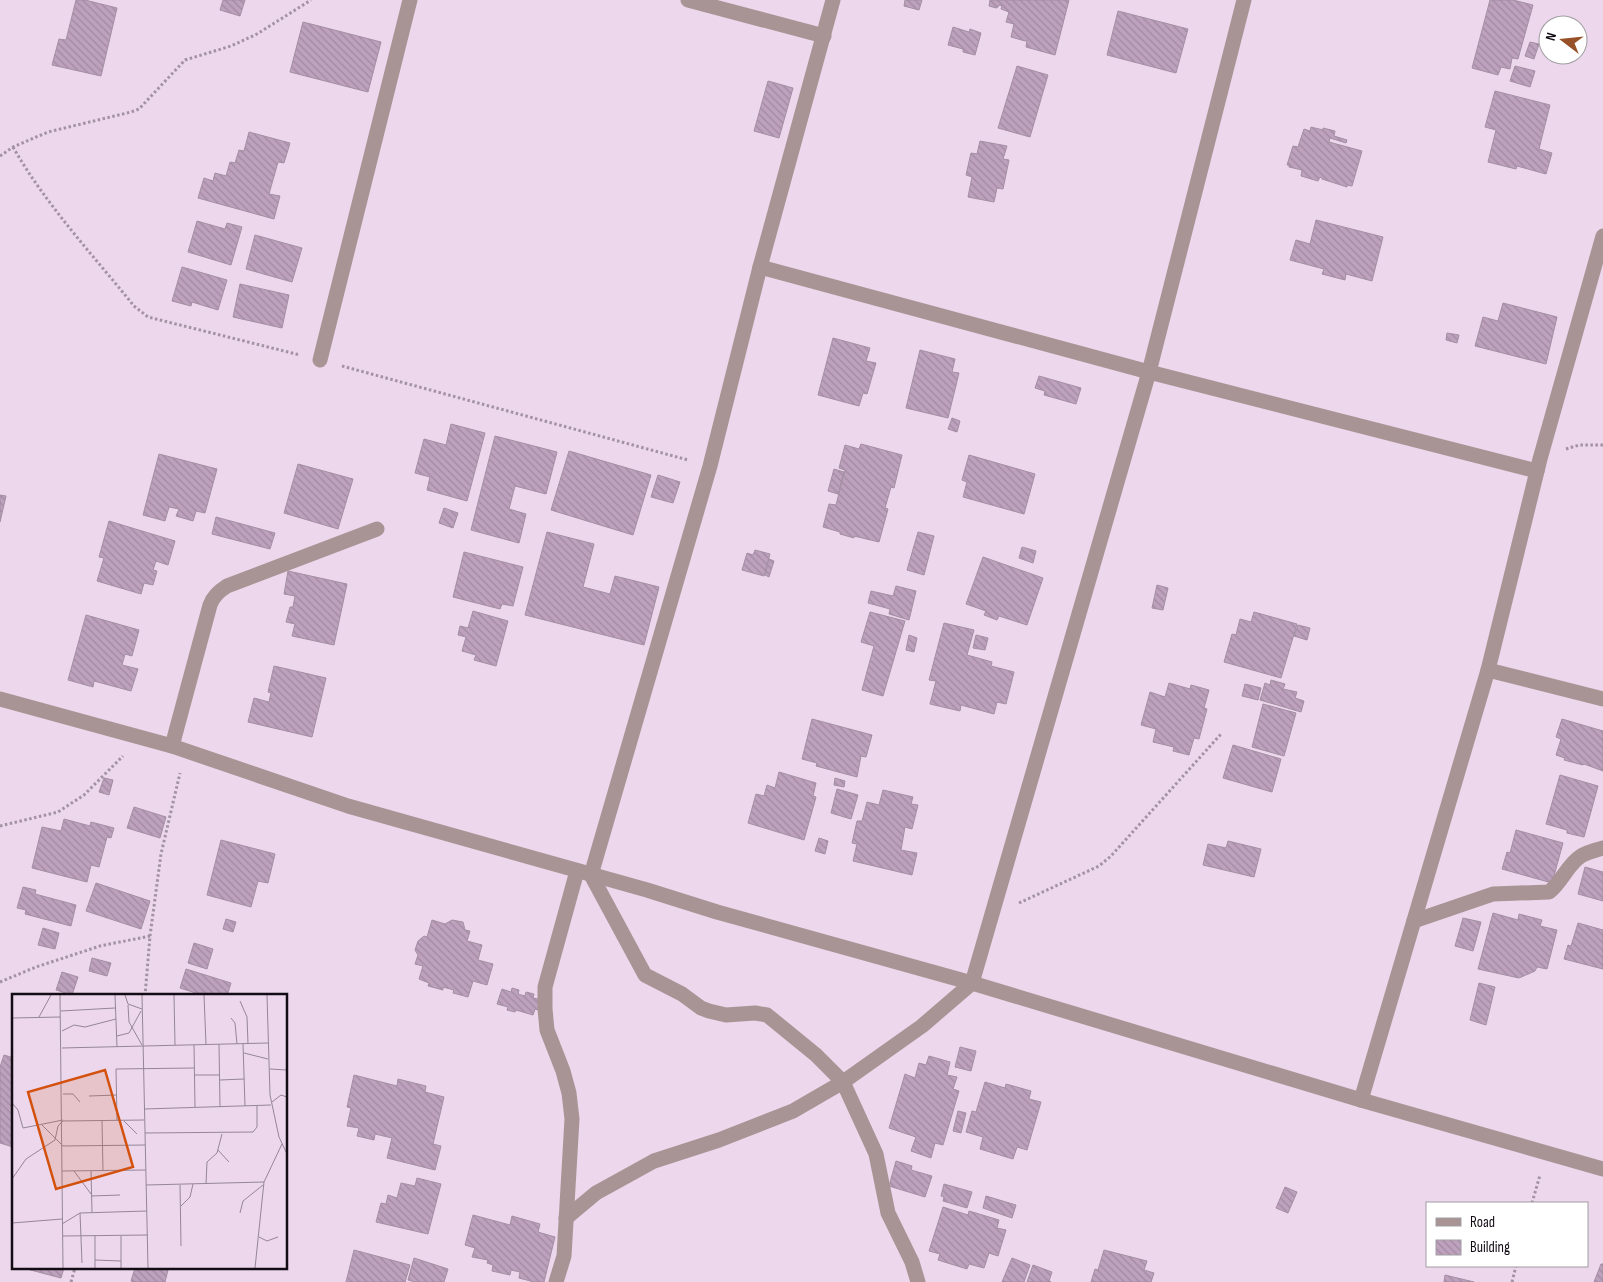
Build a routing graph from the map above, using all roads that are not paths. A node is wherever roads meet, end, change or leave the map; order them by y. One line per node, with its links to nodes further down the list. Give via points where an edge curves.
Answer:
1 (410, 0): 8 (street)
2 (688, 0): 5 (street)
3 (833, 0): 5 (street)
4 (1244, 0): 9 (street)
5 (824, 36): 7 (street)
6 (1603, 236): 10 (street)
7 (760, 267): 9 (street); 17 (street, via 710,466)
8 (320, 360)
9 (1149, 372): 10 (street); 19 (street)
10 (1538, 465): 12 (street)
11 (377, 529): 15 (street, via 227,586 212,598)
12 (1488, 670): 14 (street); 18 (street)
13 (0, 699): 15 (street)
14 (1603, 699)
15 (179, 748): 17 (street, via 348,806)
16 (1603, 848): 18 (street, via 1581,856 1549,892 1493,894)
17 (584, 873): 19 (street); 20 (street, via 645,975 708,1011 726,1015 767,1015); 23 (street, via 545,987 546,1030 563,1071 572,1119)
18 (1414, 921): 21 (street)
19 (972, 983): 20 (street, via 922,1026); 21 (street)
20 (843, 1082): 23 (street, via 793,1111 654,1161 596,1193); 25 (street, via 876,1154 888,1213)
21 (1361, 1100): 22 (street)
22 (1603, 1169)
23 (566, 1218): 24 (street, via 564,1256)
24 (556, 1282)
25 (918, 1282)

